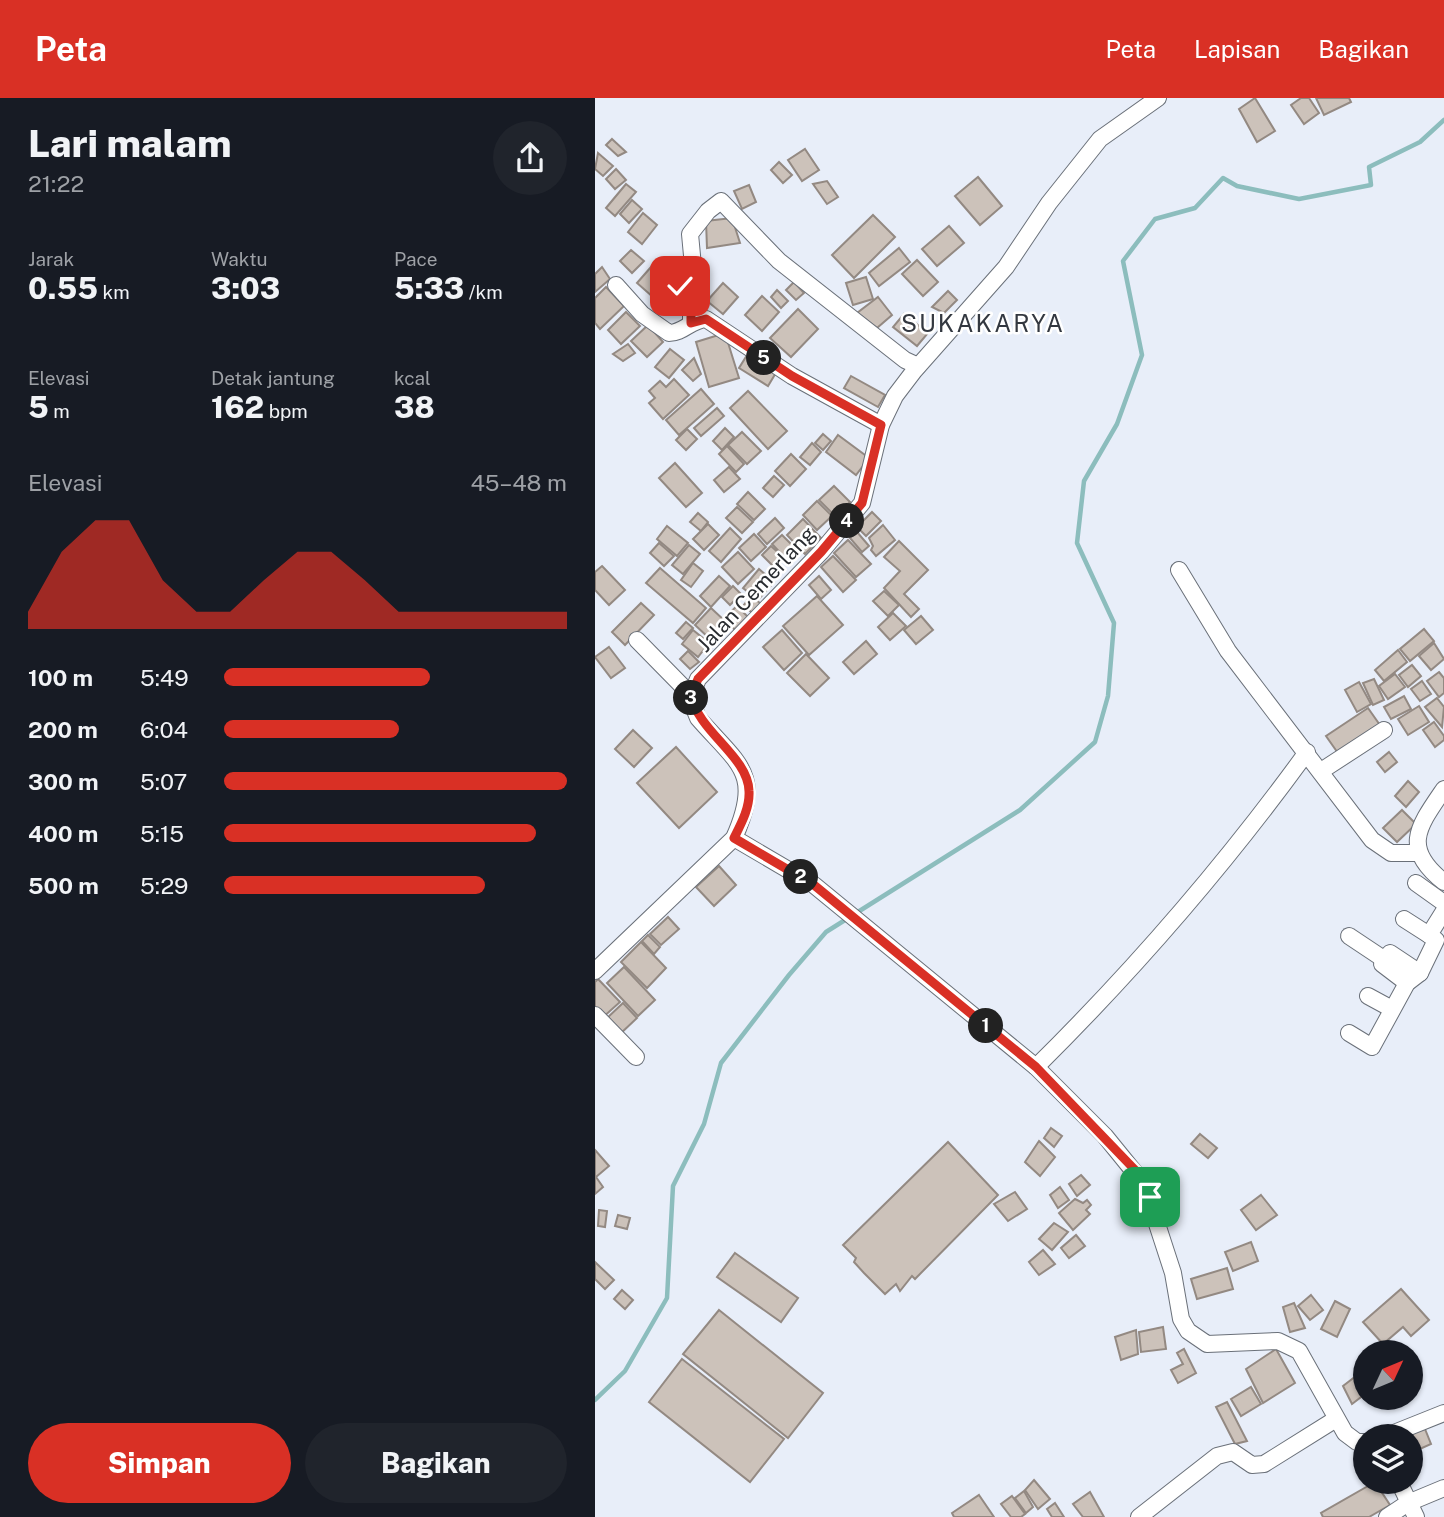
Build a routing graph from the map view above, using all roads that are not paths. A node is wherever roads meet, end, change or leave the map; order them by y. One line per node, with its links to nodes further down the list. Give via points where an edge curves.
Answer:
1 (1158, 98): 4 (street, Jalan Cemerlang, via 1100,139 1006,267)
2 (616, 285): 3 (street, via 642,314 669,333 678,333)
3 (691, 323): 4 (street, via 691,307 680,286 693,266 690,234 721,201 779,261); 5 (street, via 706,319 792,376)
4 (918, 366): 5 (street, Jalan Cemerlang, via 895,396)
5 (881, 425): 8 (street, Jalan Cemerlang, via 862,503 698,679)
6 (1179, 570): 10 (street, via 1228,651)
7 (637, 640): 8 (street)
8 (691, 695): 13 (street, via 698,718 745,777 749,791)
9 (1384, 730): 11 (street)
10 (1307, 752): 11 (street); 29 (street, via 1242,841 1118,986)
11 (1321, 771): 14 (street, via 1377,845 1398,855)
12 (1444, 789): 14 (street, via 1420,826 1415,842)
13 (734, 838): 22 (street); 29 (street, via 814,885)
14 (1419, 853): 15 (street)
15 (1444, 882)
16 (1416, 883): 17 (street)
17 (1444, 903)
18 (1444, 911): 20 (street)
19 (1404, 919): 20 (street)
20 (1429, 935): 23 (street, via 1436,940)
21 (1349, 936): 23 (street, via 1385,960 1390,953)
22 (595, 971)
23 (1414, 978): 25 (street)
24 (1368, 996): 25 (street)
25 (1392, 1009): 27 (street, via 1372,1047)
26 (595, 1015): 28 (street)
27 (1349, 1033)
28 (636, 1057)
29 (1036, 1067): 31 (street, via 1105,1136 1144,1184 1188,1331 1207,1344 1278,1341 1299,1351)
30 (1444, 1413): 32 (street)
31 (1336, 1419): 33 (street); 37 (street, via 1265,1464 1252,1465 1233,1452 1217,1456)
32 (1416, 1424)
33 (1353, 1439)
34 (1444, 1488): 36 (street)
35 (1405, 1494): 36 (street)
36 (1412, 1510): 38 (street)
37 (1139, 1517)
38 (1387, 1517)

